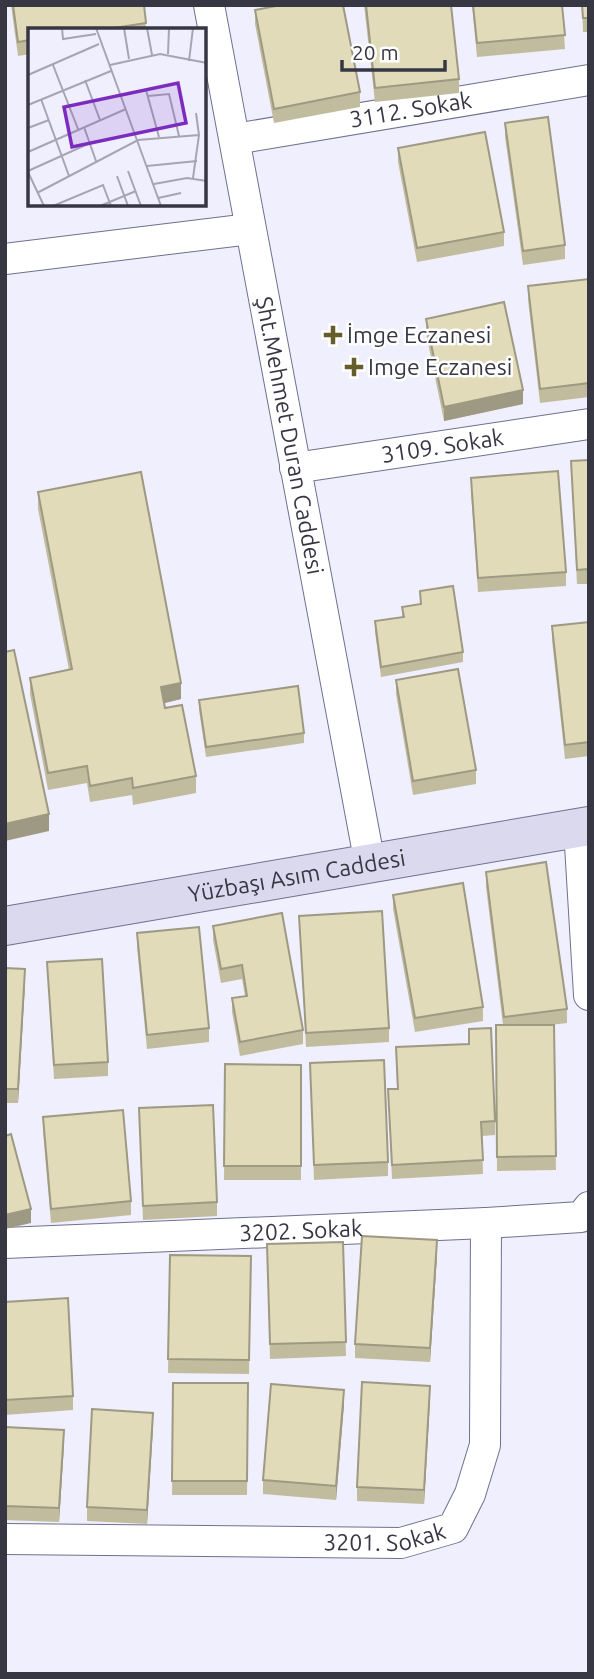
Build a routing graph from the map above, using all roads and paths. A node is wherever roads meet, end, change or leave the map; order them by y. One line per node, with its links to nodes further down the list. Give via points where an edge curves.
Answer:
1 (209, 5): 3 (street, Şht.Mehmet Duran Caddesi)
2 (589, 80): 3 (street, 3112. Sokak)
3 (235, 139): 4 (street, Şht.Mehmet Duran Caddesi)
4 (250, 229): 5 (street); 7 (street, Şht.Mehmet Duran Caddesi)
5 (5, 259)
6 (589, 424): 7 (street, 3109. Sokak)
7 (295, 468): 9 (street, Şht.Mehmet Duran Caddesi)
8 (584, 827): 9 (main road, Yüzbaşı Asım Caddesi); 11 (street)
9 (370, 864): 10 (main road, Yüzbaşı Asım Caddesi)
10 (5, 926)
11 (589, 995)
12 (589, 1207): 13 (street, 3202. Sokak, via 581,1217)
13 (486, 1223): 14 (street, 3202. Sokak); 15 (street, 3201. Sokak, via 485,1445 470,1494 453,1528 401,1543)
14 (5, 1243)
15 (5, 1539)

